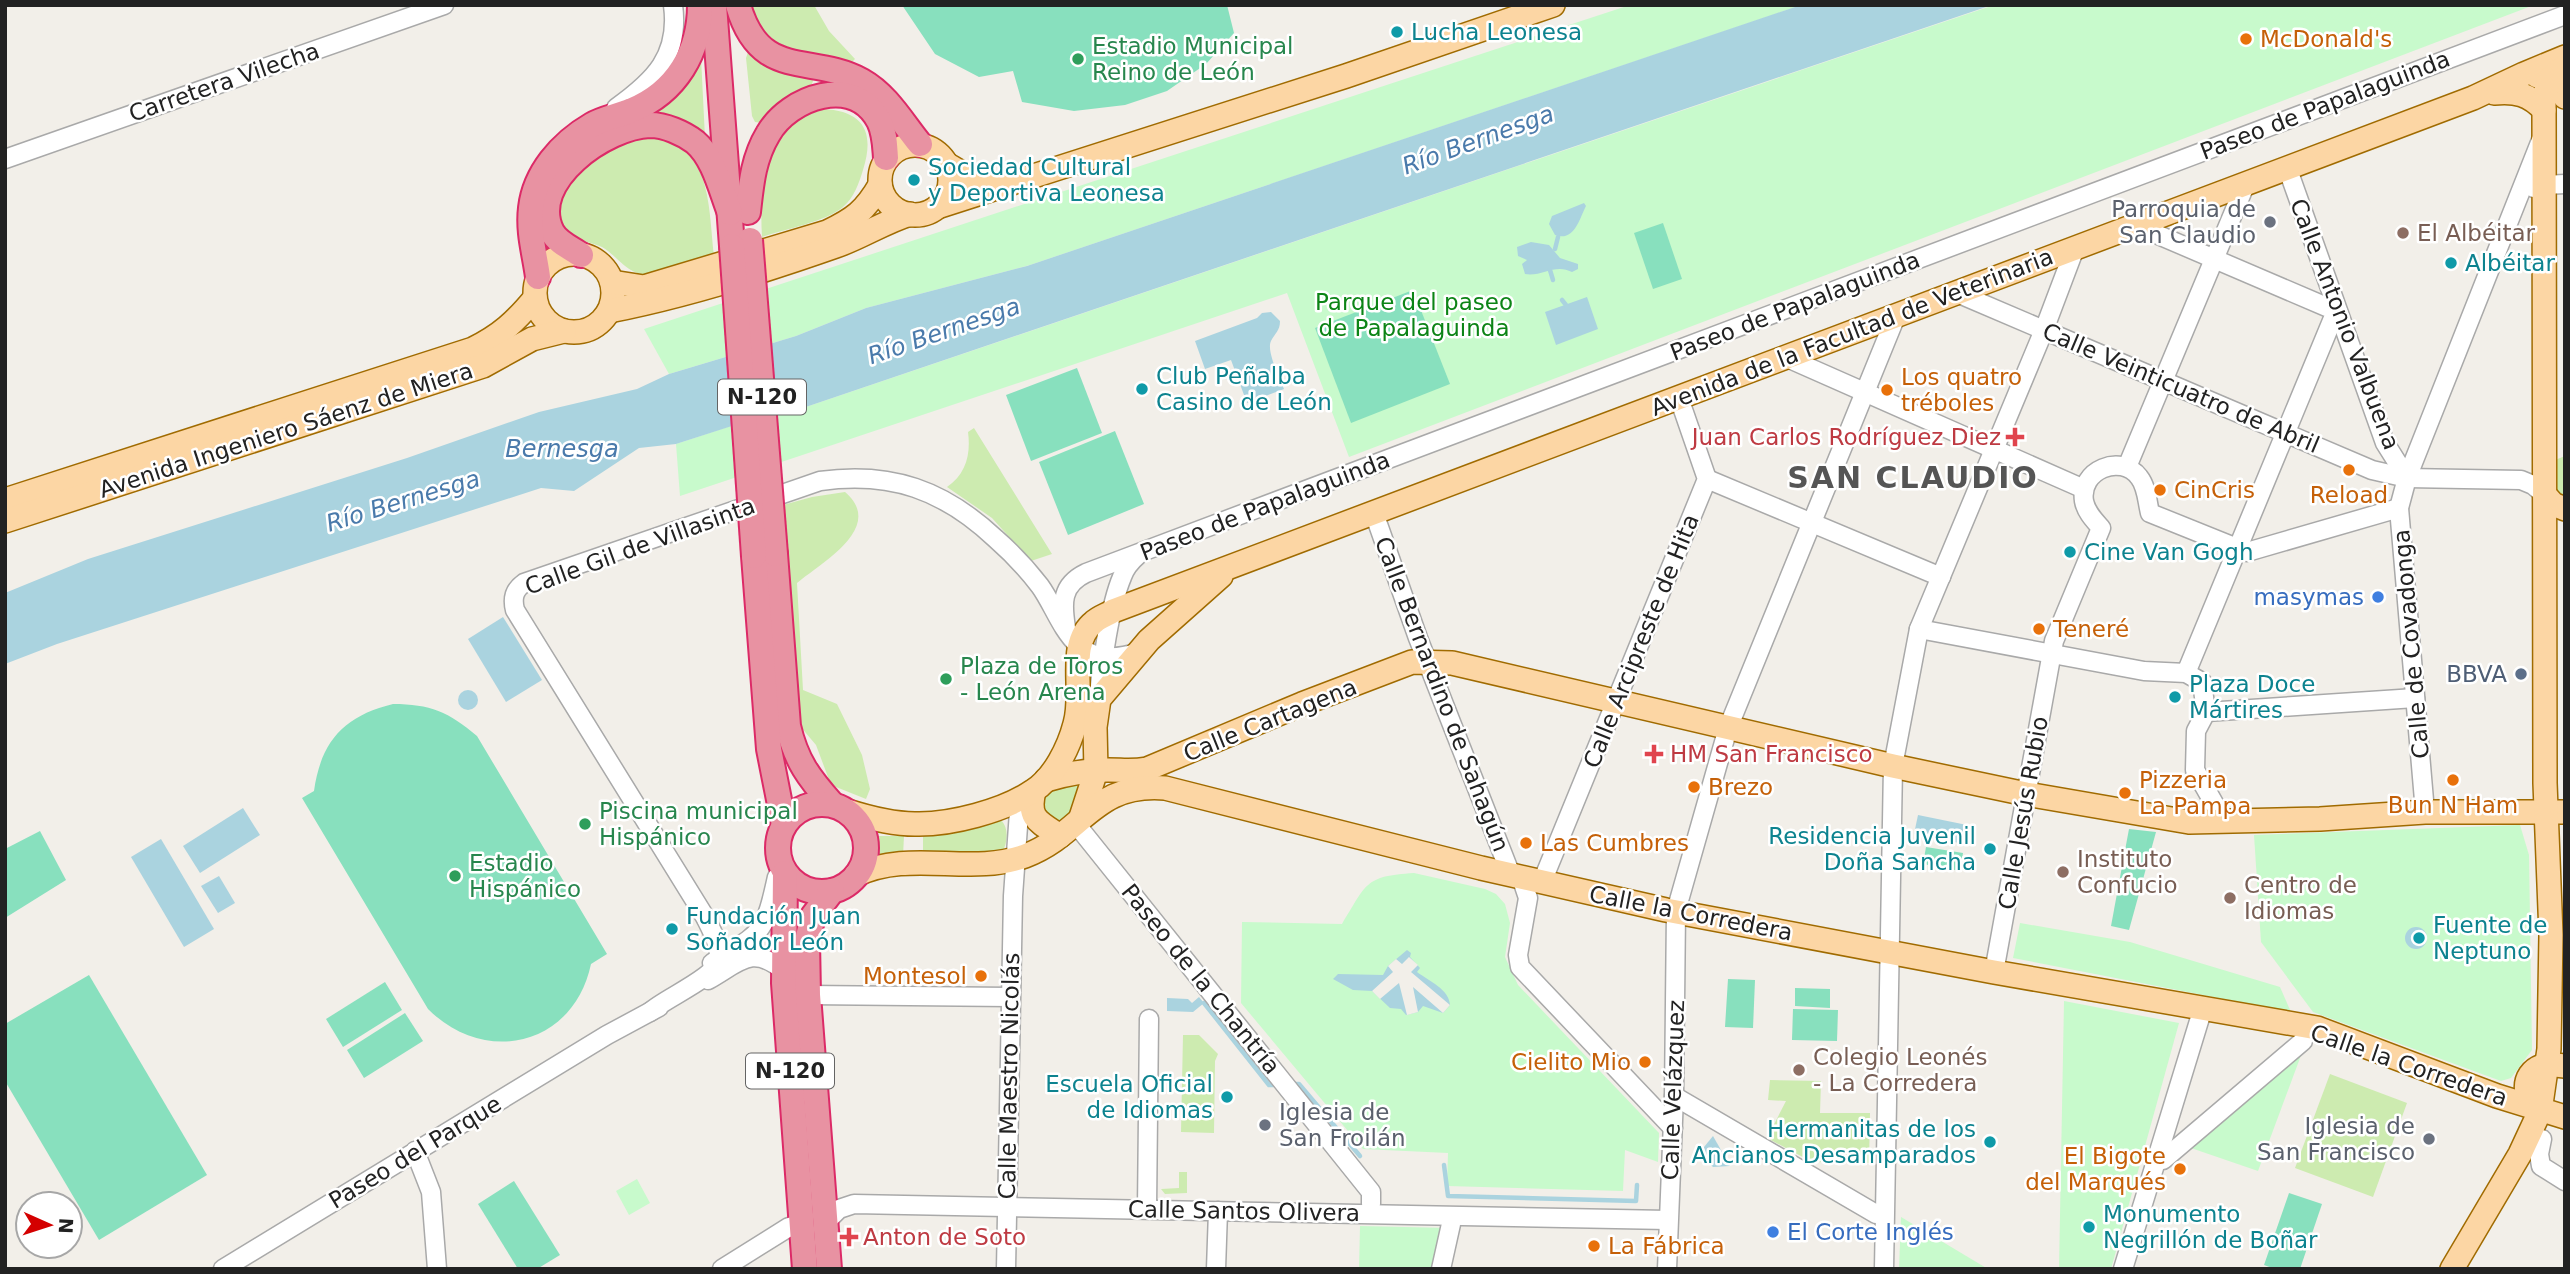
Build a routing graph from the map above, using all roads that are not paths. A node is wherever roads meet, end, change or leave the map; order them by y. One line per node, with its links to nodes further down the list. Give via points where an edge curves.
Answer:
1 (443, 5): 18 (street, Carretera Vilecha)
2 (673, 5): 15 (street, via 673,37 660,69 642,90)
3 (700, 5): 15 (highway, via 697,39 684,69 672,83 635,109)
4 (714, 5): 27 (highway, N-120)
5 (730, 5): 27 (highway, N-120)
6 (738, 5): 16 (highway, via 754,41 773,56 847,74 864,83 880,94)
7 (1553, 5): 24 (main road)
8 (2565, 15): 62 (street, Paseo de Papalaguinda)
9 (2565, 57): 11 (main road, Avenida de la Facultad de Veterinaria)
10 (2560, 73): 11 (main road); 12 (main road, Avenida de la Facultad de Veterinaria); 13 (main road, via 2557,85); 14 (main road, via 2544,98)
11 (2524, 74): 12 (main road, Avenida de la Facultad de Veterinaria)
12 (2484, 95): 14 (main road, via 2533,98); 20 (main road, Avenida de la Facultad de Veterinaria)
13 (2565, 97)
14 (2544, 120): 23 (main road); 25 (street, Calle de Covadonga)
15 (592, 125): 34 (highway, via 556,154 538,180 530,224)
16 (920, 144): 17 (main road); 19 (main road)
17 (886, 158): 22 (main road); 27 (highway, via 884,134 866,106 855,99 828,95 803,102 768,132)
18 (5, 159)
19 (948, 166): 24 (main road, via 972,179); 26 (main road, via 948,189)
20 (2287, 167): 21 (main road, Avenida de la Facultad de Veterinaria); 37 (street, Calle Antonio Valbuena)
21 (2246, 183): 29 (main road, Avenida de la Facultad de Veterinaria); 32 (street)
22 (880, 185): 28 (main road, via 891,205); 33 (main road, via 854,220 827,232 644,288)
23 (2555, 185): 25 (street); 48 (main road)
24 (1003, 186): 26 (main road)
25 (2520, 193): 50 (street, Calle de Covadonga)
26 (940, 206): 28 (main road)
27 (739, 213): 31 (highway, via 694,142 660,126 631,129 580,155 552,188 546,211 553,233); 63 (highway, N-120, bridge)
28 (910, 215): 36 (main road, via 707,288)
29 (2135, 225): 30 (main road, Avenida de la Facultad de Veterinaria); 32 (street)
30 (2075, 248): 35 (main road, Avenida de la Facultad de Veterinaria); 39 (street)
31 (581, 255): 33 (main road, via 596,260); 34 (main road, via 562,256 547,265)
32 (2214, 261): 37 (street); 42 (street)
33 (612, 282): 36 (main road)
34 (536, 288): 40 (main road, via 541,316); 55 (main road, Avenida Ingeniero Sáenz de Miera, via 513,324 473,349)
35 (1957, 293): 38 (main road, Avenida de la Facultad de Veterinaria); 39 (street, Calle Veinticuatro de Abril)
36 (609, 311): 40 (main road, via 593,329)
37 (2336, 311): 45 (street); 50 (street, Calle Antonio Valbuena, via 2385,443)
38 (1896, 316): 41 (main road, Avenida de la Facultad de Veterinaria); 43 (street, Calle Velázquez)
39 (2044, 330): 42 (street, Calle Veinticuatro de Abril); 47 (street)
40 (564, 331): 59 (main road, Avenida Ingeniero Sáenz de Miera, via 532,339 484,366)
41 (1785, 357): 43 (street); 44 (main road, Avenida de la Facultad de Veterinaria)
42 (2163, 381): 45 (street, Calle Veinticuatro de Abril); 49 (street)
43 (1865, 393): 47 (street); 60 (street, Calle Velázquez)
44 (1679, 398): 51 (street); 58 (main road, Avenida de la Facultad de Veterinaria)
45 (2286, 433): 50 (street, Calle Veinticuatro de Abril, via 2372,470); 61 (street)
46 (2565, 447): 48 (main road, via 2553,453)
47 (1994, 449): 53 (street); 65 (street)
48 (2545, 465): 52 (street); 54 (main road)
49 (2127, 467): 53 (street, via 2104,467); 61 (street, via 2145,486 2150,513)
50 (2407, 478): 52 (street, Calle Veinticuatro de Abril); 56 (street, Calle de Covadonga)
51 (1707, 479): 60 (street); 76 (street, Calle Arcipreste de Hita)
52 (2521, 480): 54 (street)
53 (2084, 489): 70 (street, Calle Jesús Rubio, via 2087,510 2101,528)
54 (2545, 495): 57 (main road); 87 (main road)
55 (5, 500)
56 (2399, 508): 61 (street, via 2247,552); 74 (street, Calle de Covadonga)
57 (2565, 509)
58 (1374, 513): 64 (main road, Avenida de la Facultad de Veterinaria); 72 (street, Calle Bernardino de Sahagún)
59 (5, 521)
60 (1812, 523): 65 (street); 78 (street, Calle Velázquez)
61 (2237, 549): 73 (street)
62 (1141, 553): 66 (street, via 1121,578); 68 (street, Paseo de Papalaguinda, via 1073,579 1063,609)
63 (764, 555): 85 (highway, N-120, via 792,745 806,774); 89 (highway, N-120, via 769,749)
64 (1230, 568): 66 (main road, Avenida de la Facultad de Veterinaria); 69 (main road, Avenida de la Facultad de Veterinaria)
65 (1941, 577): 67 (street)
66 (1113, 611): 68 (main road, Avenida de la Facultad de Veterinaria, via 1094,621 1084,633); 71 (street)
67 (1919, 629): 70 (street); 80 (street)
68 (1072, 636): 71 (street, via 1091,653); 83 (main road, via 1079,706 1075,724 1060,758); 103 (street, Calle Gil de Villasinta, via 1039,585 974,518 936,495 902,483 866,478 820,481 518,587 513,596 515,610 705,917)
69 (1139, 652): 71 (street); 75 (main road, Avenida de la Facultad de Veterinaria)
70 (2051, 653): 73 (street, via 2144,671); 84 (street, Calle Jesús Rubio)
71 (1105, 657): 75 (street)
72 (1429, 662): 76 (main road, Calle Cartagena, via 1452,663); 79 (main road, Calle Cartagena, via 1412,662); 97 (street, Calle Bernardino de Sahagún)
73 (2186, 673): 77 (street, via 2202,682)
74 (2415, 698): 77 (street); 86 (street, Calle de Covadonga)
75 (1099, 699): 81 (main road, via 1095,727)
76 (1617, 702): 78 (main road, Calle Cartagena); 97 (street, Calle Arcipreste de Hita)
77 (2206, 712): 88 (street, via 2196,731 2195,770)
78 (1728, 728): 80 (main road, Calle Cartagena); 101 (street, Calle Velázquez)
79 (1165, 763): 81 (main road, Calle Cartagena, via 1126,772); 82 (street)
80 (1894, 766): 84 (main road, Calle Cartagena); 102 (street)
81 (1103, 770): 83 (main road, Calle Cartagena); 90 (main road)
82 (1165, 788): 90 (main road, Calle la Corredera, via 1129,789 1110,797); 97 (main road, Calle la Corredera)
83 (1033, 790): 85 (main road, via 990,811 917,825); 90 (main road, via 1030,805 1040,824); 92 (street, Calle Maestro Nicolás)
84 (2026, 794): 88 (main road, Calle Cartagena, via 2189,822); 105 (street, Calle Jesús Rubio)
85 (839, 808): 89 (highway, via 817,804 804,808); 96 (highway, N-120, via 861,827 866,842 864,862)
86 (2425, 812): 87 (main road, Calle Cartagena); 88 (main road, Calle Cartagena)
87 (2556, 813): 91 (main road); 100 (main road)
88 (2224, 821)
89 (784, 825): 95 (highway, N-120, via 778,837)
90 (1072, 826): 92 (main road, Calle la Corredera); 122 (street, Paseo de la Chantría, via 1371,1192)
91 (2565, 838)
92 (1014, 859): 93 (main road, Calle la Corredera); 98 (street, Calle Maestro Nicolás)
93 (985, 864): 96 (main road, Calle la Corredera, via 907,862); 98 (street)
94 (2565, 867): 100 (main road)
95 (783, 868): 99 (highway, via 805,889); 103 (street, Paseo del Parque, via 765,924); 104 (highway, N-120)
96 (856, 875): 99 (highway, N-120)
97 (1525, 878): 101 (main road, Calle la Corredera); 116 (street, Calle Bernardino de Sahagún, via 1528,898 1520,967)
98 (1013, 889): 107 (street, Calle Maestro Nicolás)
99 (832, 891): 106 (highway, N-120, via 808,928)
100 (2550, 893): 113 (main road)
101 (1676, 911): 102 (main road, Calle la Corredera); 114 (street, Calle Velázquez)
102 (1891, 952): 105 (main road, Calle la Corredera); 139 (street)
103 (719, 958): 109 (street, via 710,974); 111 (street, Paseo del Parque)
104 (784, 971): 109 (street, Paseo del Parque, via 762,956 752,957); 128 (highway, N-120)
105 (1994, 972): 108 (main road, Calle la Corredera)
106 (808, 995): 107 (street); 128 (highway, N-120)
107 (1010, 997): 123 (street, Calle Maestro Nicolás)
108 (2203, 1008): 115 (main road, Calle la Corredera, via 2317,1028); 140 (street)
109 (650, 1012): 111 (street, Paseo del Parque)
110 (1149, 1020): 124 (street)
111 (607, 1035): 118 (street, Paseo del Parque)
112 (2303, 1041): 120 (street)
113 (2556, 1065): 115 (main road, via 2533,1072 2526,1084 2529,1102)
114 (1674, 1096): 116 (street, Calle Velázquez); 126 (street)
115 (2557, 1110): 117 (main road); 119 (main road)
116 (1673, 1128): 127 (street, Calle Velázquez)
117 (2542, 1139): 119 (main road); 121 (street, via 2541,1166)
118 (415, 1151): 130 (street, Paseo del Parque); 131 (street, via 431,1192)
119 (2520, 1154): 141 (main road)
120 (2164, 1160)
121 (2565, 1181)
122 (1371, 1204)
123 (1007, 1207): 124 (street, Calle Santos Olivera); 128 (street, Calle Santos Olivera, via 854,1204); 135 (street, Calle Maestro Nicolás)
124 (1147, 1209): 125 (street, Calle Santos Olivera)
125 (1218, 1211): 127 (street, Calle Santos Olivera); 136 (street)
126 (1876, 1214)
127 (1668, 1220): 138 (street, Calle Velázquez)
128 (814, 1223): 132 (street, Calle Santos Olivera, via 789,1227); 133 (highway, N-120); 134 (highway, N-120)
129 (1451, 1224): 137 (street)
130 (223, 1269)
131 (437, 1269)
132 (722, 1269)
133 (805, 1269)
134 (829, 1269)
135 (1006, 1269)
136 (1216, 1269)
137 (1441, 1269)
138 (1667, 1269)
139 (1884, 1269)
140 (2123, 1269)
141 (2452, 1269)

